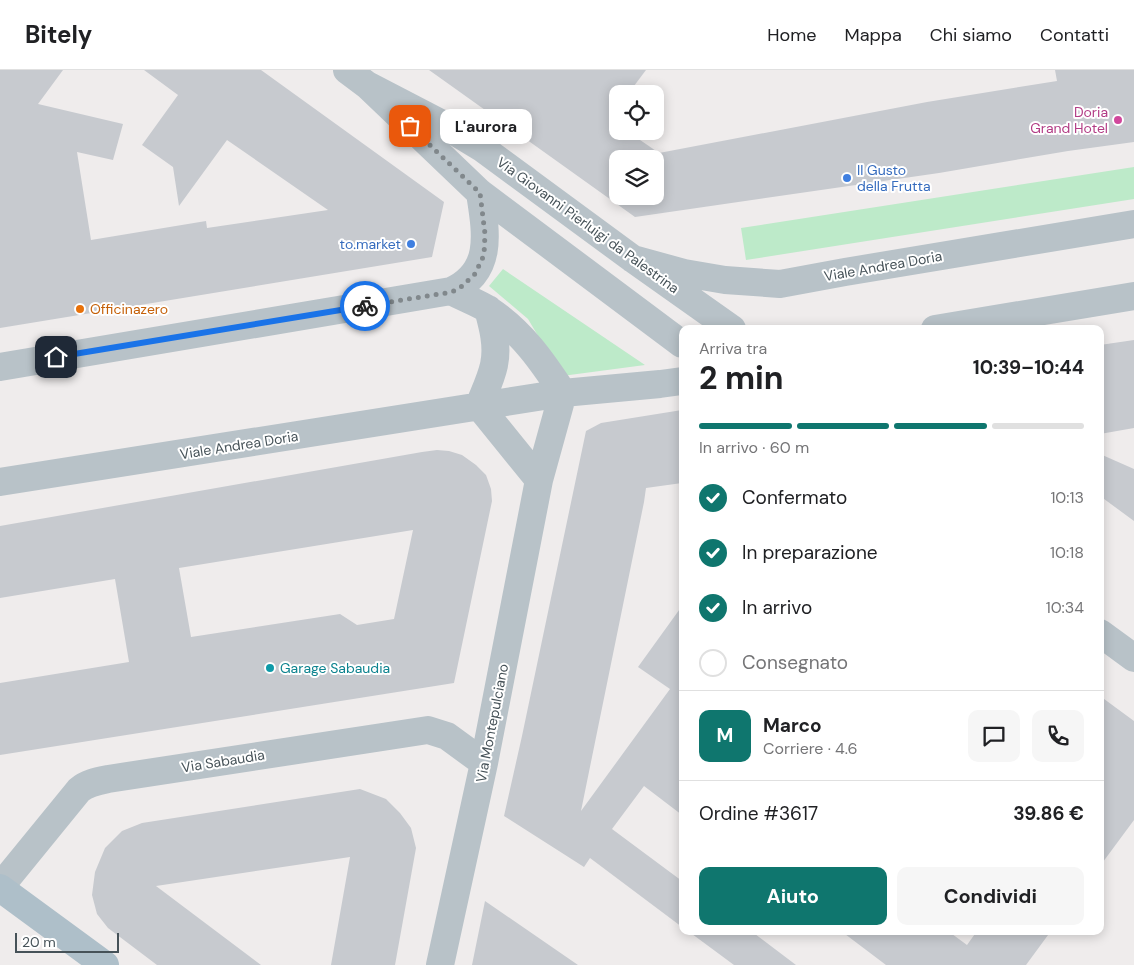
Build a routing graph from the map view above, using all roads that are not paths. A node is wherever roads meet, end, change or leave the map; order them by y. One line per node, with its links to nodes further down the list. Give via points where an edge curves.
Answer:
1 (357, 78): 2 (street, Via Giovanni Pierluigi da Palestrina); 4 (street, Via Giovanni Pierluigi da Palestrina, via 482,148)
2 (480, 193): 5 (street, via 484,255 475,274); 8 (street, Via Giovanni Pierluigi da Palestrina)
3 (1134, 224): 4 (street, Viale Andrea Doria, via 780,284 725,280)
4 (633, 259): 10 (street, Via Giovanni Pierluigi da Palestrina)
5 (452, 292): 7 (street); 13 (street)
6 (1134, 296): 11 (street)
7 (488, 309): 15 (street, via 530,345); 16 (street, via 496,356)
8 (640, 312): 9 (street, Via Giovanni Pierluigi da Palestrina); 12 (street, Via Giovanni Pierluigi da Palestrina)
9 (714, 325)
10 (727, 325)
11 (959, 325)
12 (679, 342)
13 (0, 366)
14 (679, 381): 15 (street, Viale Andrea Doria)
15 (563, 393): 16 (street, Viale Andrea Doria); 17 (street, Via Montepulciano)
16 (479, 406): 17 (street); 18 (street, Viale Andrea Doria)
17 (539, 480): 21 (street, Via Montepulciano)
18 (0, 482)
19 (1104, 636): 20 (street)
20 (1134, 658)
21 (484, 763): 22 (street, Via Sabaudia, via 446,736 428,730 108,778 79,790); 24 (street, Via Montepulciano)
22 (0, 887): 23 (main road)
23 (106, 965)
24 (440, 965)

